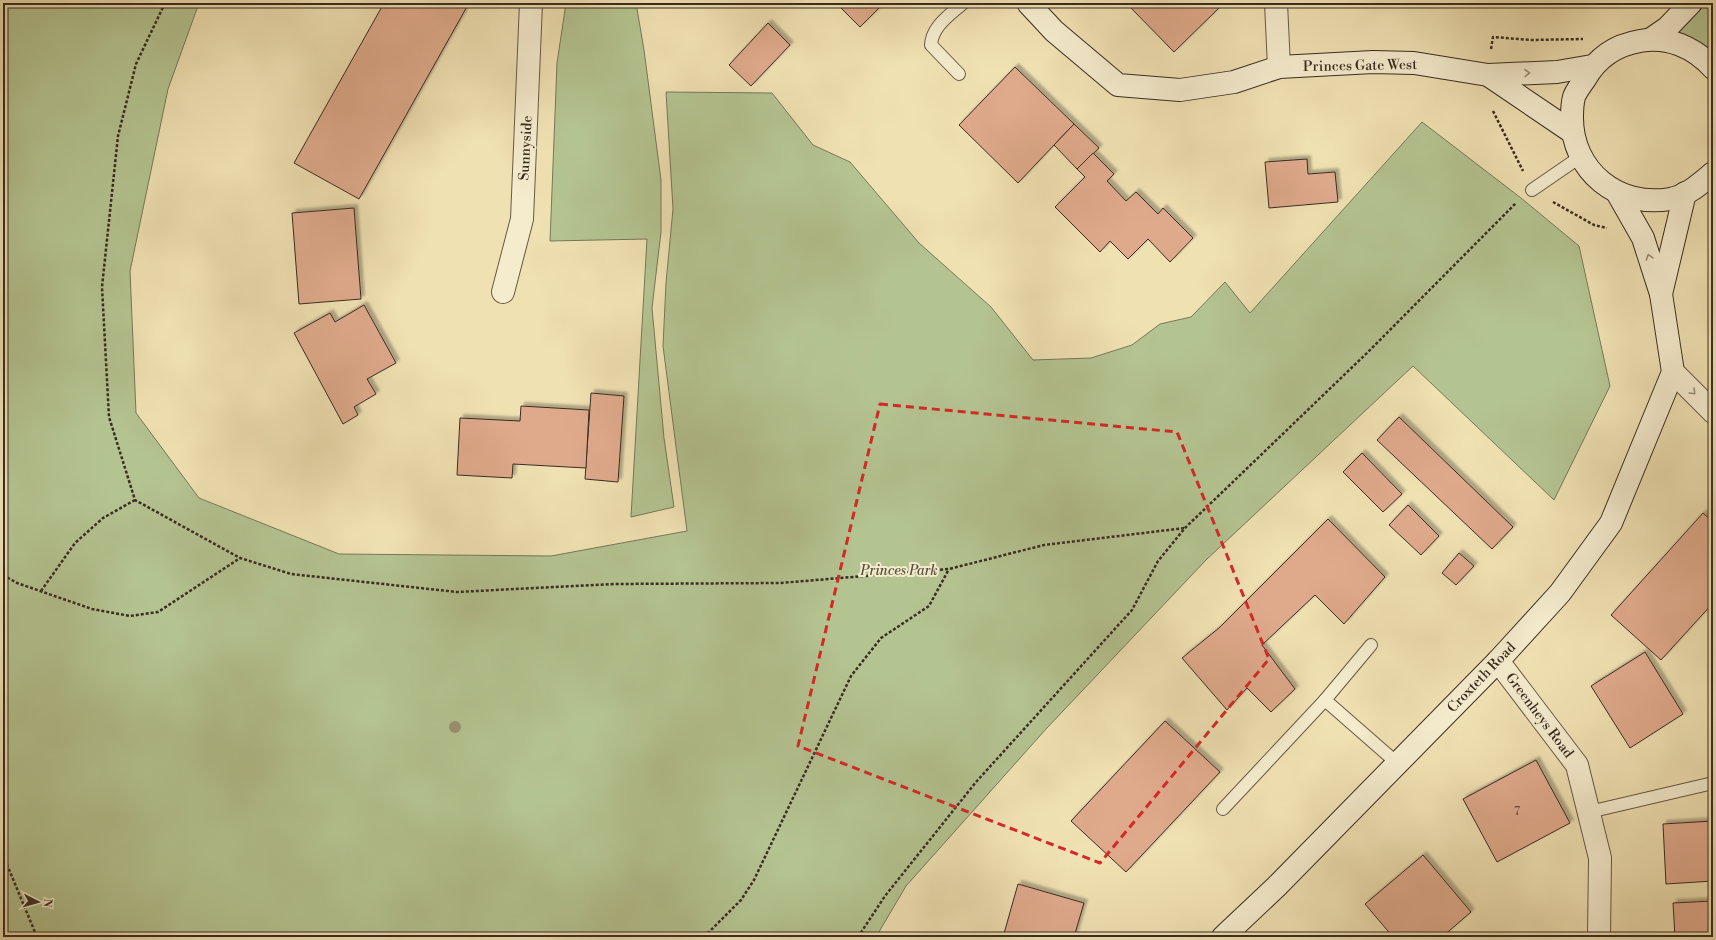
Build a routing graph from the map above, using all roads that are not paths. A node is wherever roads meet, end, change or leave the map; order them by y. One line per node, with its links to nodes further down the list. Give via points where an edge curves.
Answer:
1 (531, 3): 18 (main road, Sunnyside, via 522,219)
2 (963, 3): 10 (lane, via 936,28 931,37 931,45)
3 (1028, 3): 8 (main road, Princes Gate West, via 1054,31 1118,85 1180,90 1234,82)
4 (1276, 3): 8 (main road)
5 (1691, 3): 6 (main road, via 1668,28)
6 (1651, 39): 7 (main road, via 1627,43 1606,54); 9 (main road, via 1678,44 1703,57)
7 (1592, 66): 11 (main road, Princes Gate West, one-way to 7, via 1557,72); 12 (main road, via 1574,96)
8 (1279, 68): 11 (main road, Princes Gate West, via 1373,62 1414,63)
9 (1713, 68)
10 (959, 74)
11 (1488, 75): 12 (main road, Princes Gate West)
12 (1572, 132): 13 (main road)
13 (1580, 157): 15 (lane); 17 (main road, via 1596,178)
14 (1713, 173): 16 (main road, via 1695,189)
15 (1532, 190)
16 (1685, 193): 17 (main road, via 1670,199 1644,201); 19 (main road)
17 (1618, 194): 19 (main road, one-way to 17, via 1642,238)
18 (503, 292)
19 (1661, 294): 20 (main road)
20 (1673, 372): 21 (main road, one-way to 21); 23 (main road, Croxteth Road, via 1611,523 1560,594)
21 (1713, 412)
22 (1371, 645): 24 (lane)
23 (1498, 660): 25 (main road, Croxteth Road); 28 (main road, Greenheys Road, via 1577,765)
24 (1325, 700): 25 (lane); 27 (lane)
25 (1397, 764): 29 (main road, Croxteth Road)
26 (1713, 783): 28 (lane)
27 (1222, 808)
28 (1588, 812): 30 (main road, Greenheys Road, via 1600,858)
29 (1223, 937)
30 (1599, 937)

